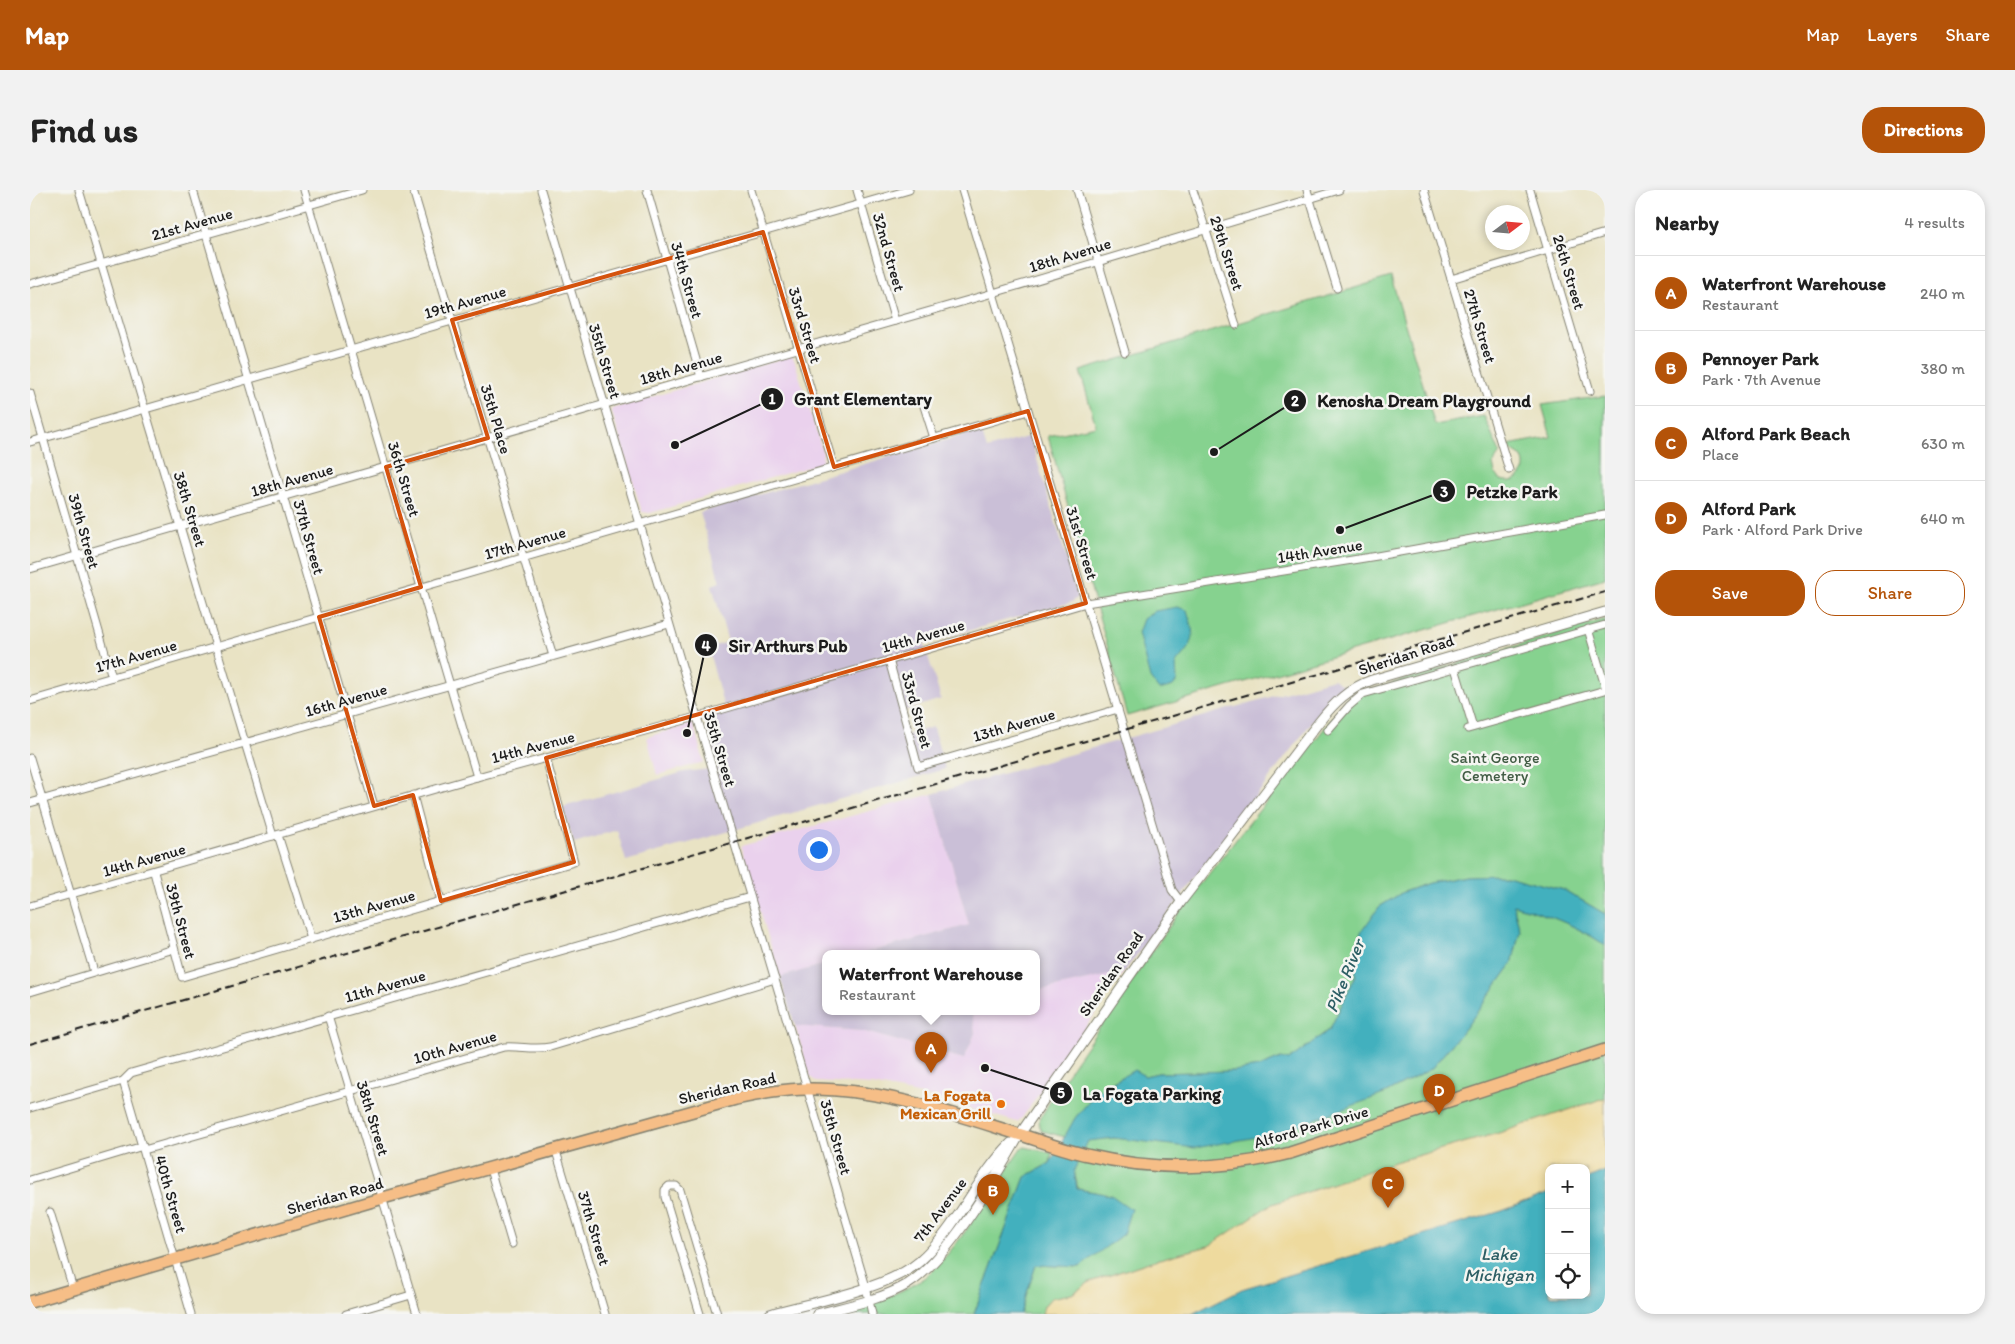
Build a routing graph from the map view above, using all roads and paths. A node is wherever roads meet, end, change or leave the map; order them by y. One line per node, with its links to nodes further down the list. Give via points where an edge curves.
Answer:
1 (79, 190): 28 (street, 38th Street)
2 (193, 190): 24 (street, 37th Street)
3 (304, 190): 19 (street, 36th Street)
4 (362, 190): 19 (street, 21st Avenue)
5 (413, 190): 34 (street, 35th Place)
6 (541, 190): 31 (street, 35th Street)
7 (647, 190): 26 (street, 34th Street)
8 (751, 190): 22 (street, 33rd Street)
9 (857, 190): 20 (street, 32nd Street)
10 (908, 190): 20 (street, 19th Avenue)
11 (962, 190): 33 (street, 31st Street)
12 (1078, 190): 27 (street)
13 (1193, 190): 21 (street, 29th Street)
14 (1307, 190): 18 (street)
15 (1339, 190): 18 (street, 18th Avenue)
16 (1424, 190): 29 (street, 27th Street)
17 (1530, 190): 25 (street, 26th Street)
18 (1310, 199): 21 (street, 18th Avenue); 32 (street)
19 (308, 205): 24 (street, 21st Avenue); 37 (street, 36th Street)
20 (861, 205): 22 (street, 19th Avenue); 35 (street, 32nd Street)
21 (1204, 230): 27 (street, 18th Avenue); 36 (street, 29th Street)
22 (763, 232): 26 (street, 19th Avenue); 38 (street, 33rd Street)
23 (1605, 233): 25 (street)
24 (206, 234): 28 (street, 21st Avenue); 41 (street, 37th Street)
25 (1548, 250): 29 (street); 42 (street, 26th Street)
26 (667, 259): 31 (street, 19th Avenue); 40 (street, 34th Street)
27 (1098, 261): 33 (street, 18th Avenue); 39 (street)
28 (102, 263): 30 (street, 21st Avenue); 46 (street, 38th Street)
29 (1451, 279): 54 (street, 27th Street)
30 (30, 284)
31 (568, 287): 34 (street, 19th Avenue); 45 (street, 35th Street)
32 (1337, 288)
33 (993, 293): 35 (street, 18th Avenue); 47 (street, 31st Street)
34 (452, 320): 37 (street, 19th Avenue); 49 (street, 35th Place)
35 (895, 321): 38 (street, 18th Avenue)
36 (1236, 325)
37 (351, 349): 41 (street, 19th Avenue); 52 (street, 36th Street)
38 (798, 349): 40 (street, 18th Avenue); 53 (street, 33rd Street)
39 (1125, 352)
40 (701, 377): 45 (street, 18th Avenue)
41 (248, 378): 46 (street, 19th Avenue); 55 (street, 37th Street)
42 (1590, 391)
43 (30, 393): 48 (street, 39th Street)
44 (923, 404): 50 (street)
45 (603, 405): 49 (street, 18th Avenue); 57 (street, 35th Street)
46 (145, 408): 48 (street, 19th Avenue); 58 (street, 38th Street)
47 (1028, 411): 50 (street, 17th Avenue); 63 (street, 31st Street)
48 (43, 438): 51 (street, 19th Avenue); 59 (street, 39th Street)
49 (488, 438): 52 (street, 18th Avenue); 60 (street, 35th Place)
50 (934, 438): 53 (street, 17th Avenue)
51 (30, 442)
52 (386, 467): 55 (street, 18th Avenue); 62 (street, 36th Street)
53 (834, 468): 57 (street, 17th Avenue)
54 (1509, 470)
55 (283, 496): 58 (street, 18th Avenue); 65 (street, 37th Street)
56 (1605, 515): 63 (street, 14th Avenue)
57 (639, 524): 60 (street, 17th Avenue); 66 (street, 35th Street)
58 (180, 526): 59 (street, 18th Avenue); 69 (street, 38th Street)
59 (77, 556): 61 (street, 18th Avenue); 73 (street, 39th Street)
60 (524, 558): 62 (street, 17th Avenue); 70 (street, 35th Place)
61 (30, 569)
62 (421, 587): 65 (street, 17th Avenue); 74 (street, 36th Street)
63 (1086, 603): 71 (street, 14th Avenue); 78 (street, 31st Street)
64 (1605, 612): 96 (street, Sheridan Road, via 1372,680 1348,692 1322,718)
65 (319, 617): 69 (street, 17th Avenue); 79 (street, 37th Street)
66 (668, 624): 70 (street, 16th Avenue); 80 (street, 35th Street)
67 (1605, 625): 68 (street)
68 (1588, 630): 72 (street); 75 (street)
69 (216, 647): 73 (street, 17th Avenue); 82 (street, 38th Street)
70 (553, 656): 74 (street, 16th Avenue)
71 (889, 660): 80 (street, 14th Avenue); 85 (street, 33rd Street)
72 (1455, 668): 76 (street, via 1470,728); 81 (street, via 1363,694)
73 (112, 677): 77 (street, 17th Avenue)
74 (450, 685): 79 (street, 16th Avenue); 86 (street, 36th Street)
75 (1605, 686)
76 (1605, 690)
77 (30, 701)
78 (1118, 709): 85 (street, 13th Avenue); 96 (street, 31st Street, via 1172,890)
79 (347, 714): 82 (street, 16th Avenue); 90 (street, 37th Street)
80 (696, 717): 84 (street, 14th Avenue); 94 (street, 35th Street)
81 (1328, 730)
82 (245, 743): 88 (street, 16th Avenue); 91 (street, 38th Street)
83 (30, 758): 88 (street)
84 (546, 758): 86 (street, 14th Avenue); 95 (street, 13th Avenue, via 574,862)
85 (918, 767)
86 (477, 777): 87 (street, 14th Avenue)
87 (413, 795): 90 (street, 14th Avenue); 95 (street)
88 (42, 800): 89 (street, 16th Avenue); 93 (street)
89 (30, 803)
90 (374, 806): 91 (street, 14th Avenue)
91 (276, 835): 92 (street, 14th Avenue); 98 (street, 38th Street)
92 (154, 872): 93 (street, 14th Avenue); 99 (street, 39th Street)
93 (71, 895): 97 (street, 14th Avenue); 100 (street)
94 (750, 897): 102 (street, 35th Street); 104 (street, 11th Avenue)
95 (441, 901): 98 (street, 13th Avenue)
96 (1181, 902): 110 (street, Sheridan Road)
97 (30, 906)
98 (311, 939): 101 (street, 13th Avenue)
99 (174, 949): 100 (street); 101 (street, 39th Street)
100 (94, 972): 103 (street)
101 (182, 977)
102 (774, 979): 107 (street, 35th Street); 108 (street, 10th Avenue, via 539,1049 504,1047)
103 (30, 992)
104 (328, 1016): 106 (street, 11th Avenue, via 131,1073); 108 (street, 38th Street)
105 (1605, 1050): 110 (main road, Alford Park Drive, via 1266,1159 1238,1164 1170,1166 1088,1156)
106 (124, 1081): 109 (street); 111 (street, 40th Street)
107 (807, 1089): 110 (main road, Sheridan Road, via 863,1093 909,1102); 112 (main road, Sheridan Road, via 736,1099); 119 (street, 35th Street)
108 (350, 1091): 111 (street, 10th Avenue); 115 (street, 38th Street)
109 (30, 1108)
110 (1020, 1134): 119 (street, 7th Avenue, via 995,1159 941,1238 919,1261 894,1277); 122 (street, 7th Avenue, via 994,1179 927,1269 908,1284)
111 (144, 1148): 114 (street, 10th Avenue); 118 (street, 40th Street)
112 (556, 1151): 113 (main road, Sheridan Road); 127 (street, 37th Street)
113 (490, 1169): 115 (main road, Sheridan Road); 117 (street)
114 (30, 1180)
115 (383, 1198): 118 (main road, Sheridan Road); 121 (street, 38th Street)
116 (50, 1212): 120 (street)
117 (512, 1244)
118 (175, 1260): 120 (main road, Sheridan Road); 124 (street, 40th Street)
119 (866, 1287): 122 (street, 35th Street); 130 (street, 7th Avenue)
120 (73, 1289): 123 (main road, Sheridan Road)
121 (411, 1295): 125 (street); 126 (street, 38th Street)
122 (868, 1299): 131 (street, 7th Avenue); 132 (street, 35th Street)
123 (30, 1302)
124 (191, 1314)
125 (346, 1314)
126 (416, 1314)
127 (605, 1314)
128 (700, 1314): 129 (street, via 665,1197 669,1186 680,1190)
129 (718, 1314)
130 (770, 1314)
131 (817, 1314)
132 (872, 1314)

